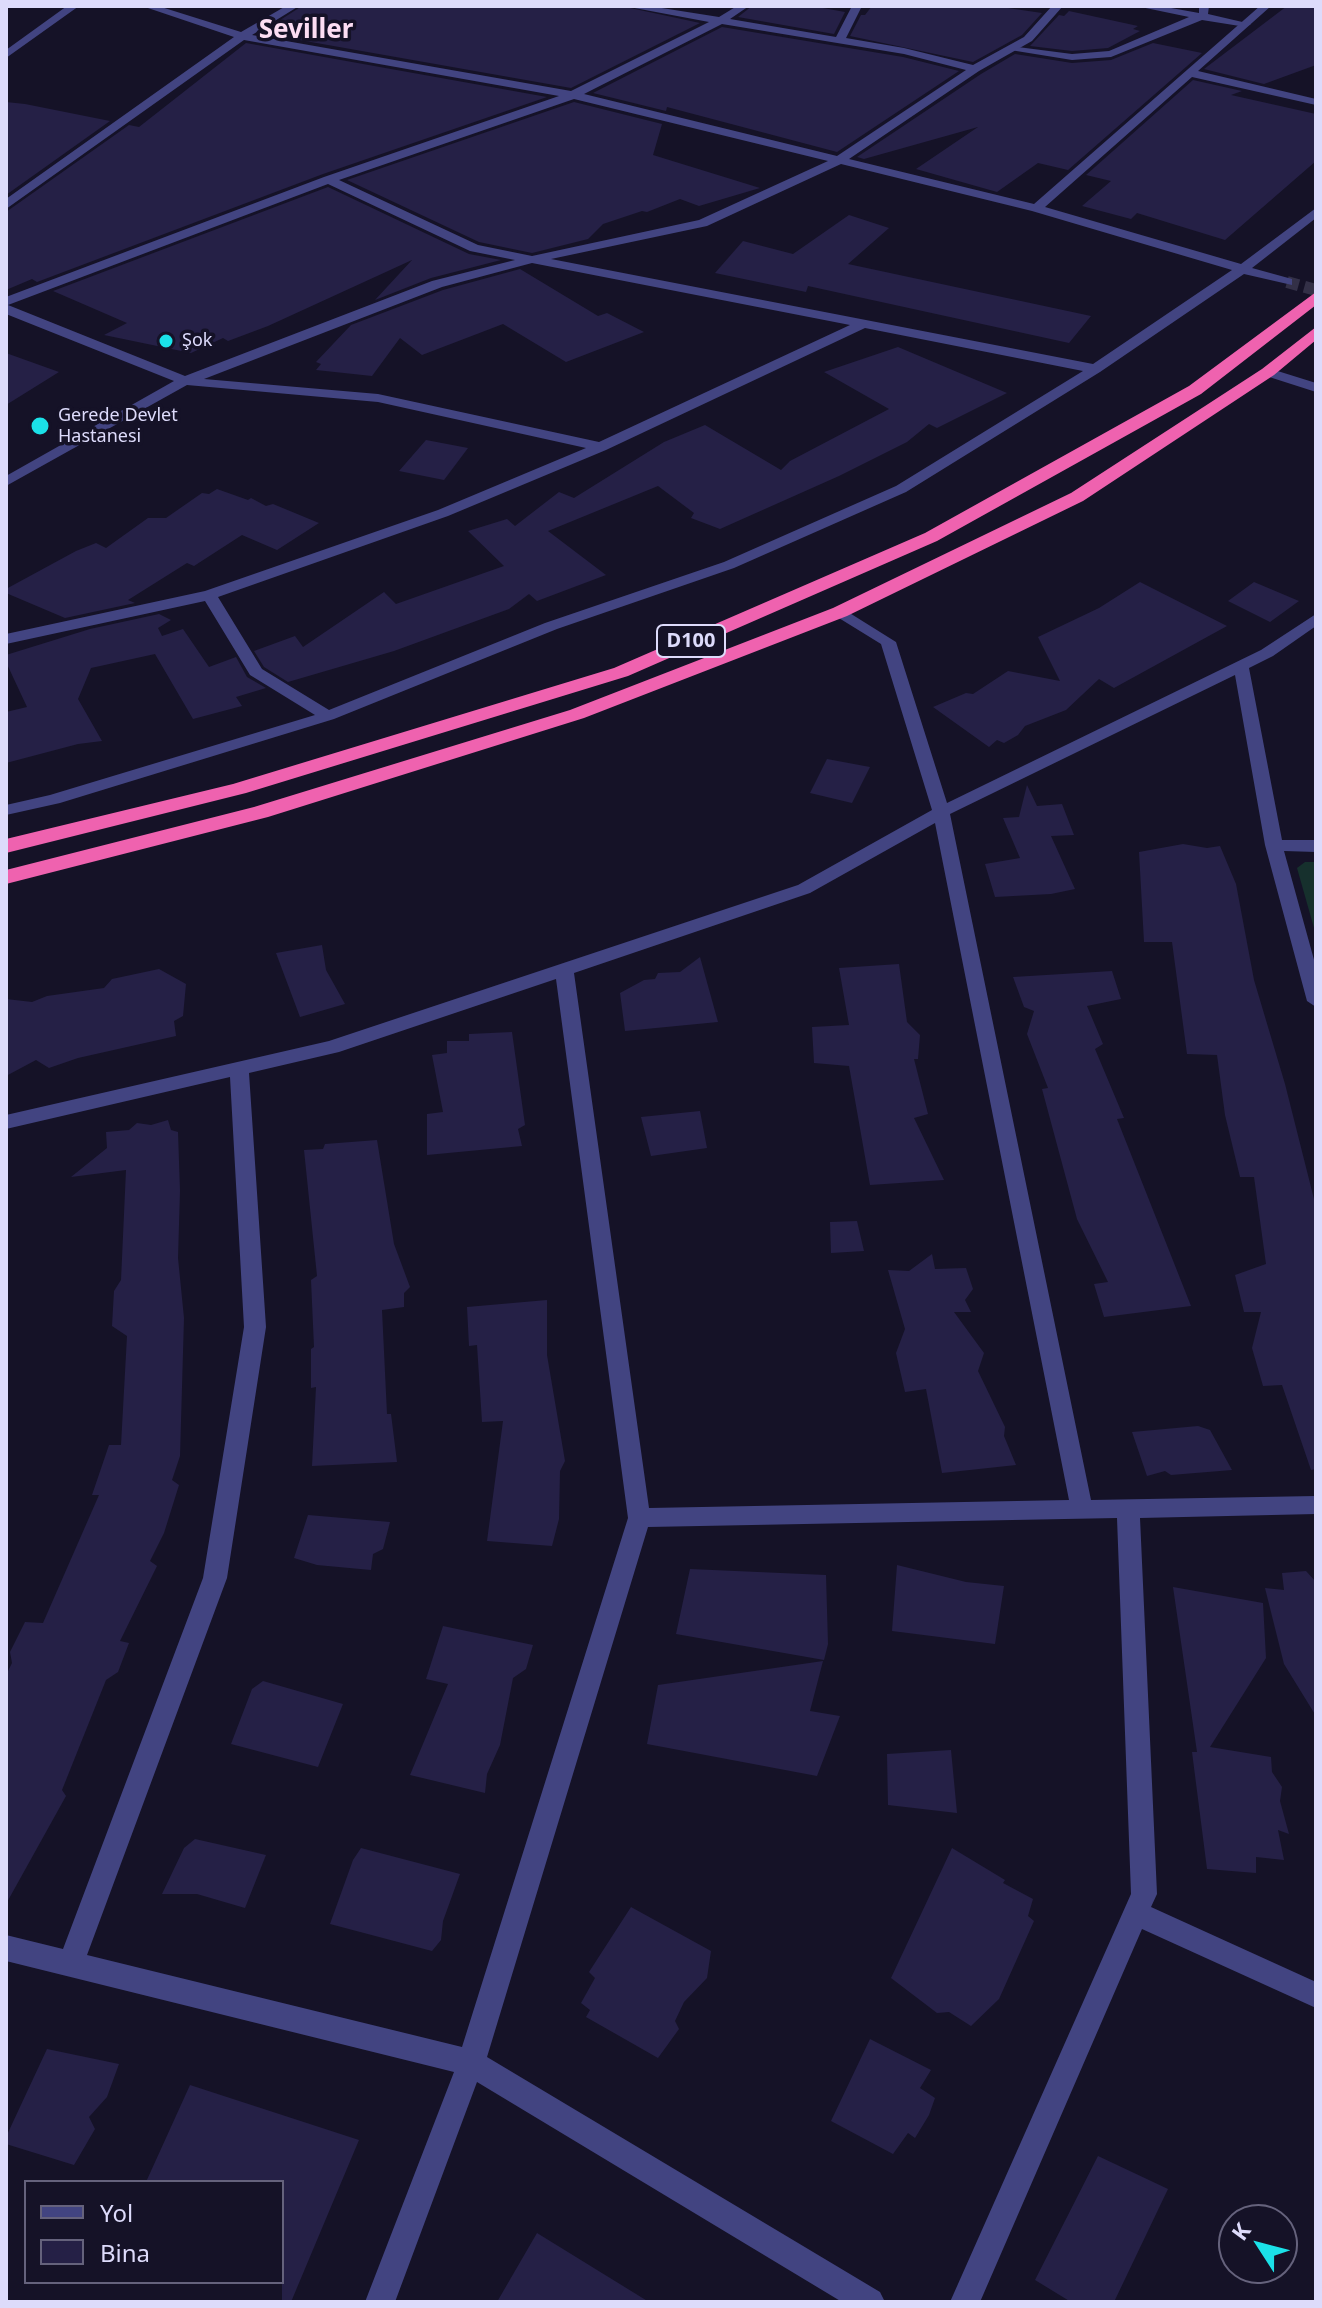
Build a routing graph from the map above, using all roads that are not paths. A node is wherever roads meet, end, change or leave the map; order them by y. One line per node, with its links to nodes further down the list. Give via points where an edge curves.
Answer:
1 (74, 6): 17 (street)
2 (147, 6): 14 (street)
3 (294, 6): 14 (street)
4 (629, 6): 12 (street)
5 (744, 6): 12 (street)
6 (857, 6): 15 (street)
7 (1040, 6): 10 (street)
8 (1141, 6): 11 (street)
9 (1266, 6): 13 (street)
10 (1057, 7): 16 (street, via 1028,39)
11 (1203, 11): 13 (street); 16 (street, via 1099,56)
12 (722, 20): 15 (street); 20 (street)
13 (1246, 24): 19 (street)
14 (242, 36): 20 (street); 24 (street)
15 (840, 40): 18 (street)
16 (1010, 49): 18 (street)
17 (6, 55)
18 (975, 69): 22 (street)
19 (1191, 73): 21 (street); 25 (street)
20 (573, 95): 22 (street); 23 (street)
21 (1316, 102)
22 (838, 161): 25 (street); 27 (street, via 703,223)
23 (328, 180): 27 (street, via 474,248); 31 (street)
24 (6, 205)
25 (1036, 208): 28 (street)
26 (1316, 212): 28 (street)
27 (529, 260): 33 (street); 37 (street, via 437,284)
28 (1244, 268): 29 (street); 35 (street)
29 (1287, 282)
30 (1316, 297): 50 (highway, D100, via 1195,390 931,537 621,672 239,789)
31 (6, 302)
32 (6, 309): 37 (street)
33 (861, 325): 35 (street); 39 (street)
34 (1316, 332): 36 (highway, D100)
35 (1095, 369): 46 (street, via 901,489 729,565 551,626)
36 (1268, 372): 38 (street); 42 (highway, D100, via 1077,497)
37 (185, 381): 39 (street, via 378,398); 40 (street)
38 (1316, 388)
39 (601, 447): 41 (street, via 443,513)
40 (6, 482)
41 (209, 595): 44 (street); 46 (street, via 256,672)
42 (840, 612): 48 (street, via 888,642); 52 (highway, D100, via 577,714 261,812)
43 (1316, 619): 45 (street)
44 (6, 639)
45 (1241, 666): 48 (street); 49 (street)
46 (328, 716): 47 (street)
47 (6, 810)
48 (941, 812): 53 (street, via 804,889); 59 (street)
49 (1274, 845): 51 (street); 54 (street)
50 (6, 846)
51 (1316, 846)
52 (6, 877)
53 (564, 969): 55 (street, via 332,1047); 60 (street)
54 (1316, 1001)
55 (239, 1068): 56 (street); 63 (street, via 255,1327 215,1578)
56 (6, 1122)
57 (1316, 1505): 58 (street)
58 (1128, 1509): 59 (street); 61 (street, via 1144,1894)
59 (1082, 1510): 60 (street)
60 (639, 1518): 65 (street)
61 (1135, 1913): 64 (street); 68 (street)
62 (6, 1948): 63 (street)
63 (71, 1964): 65 (street)
64 (1316, 1995)
65 (471, 2063): 66 (street); 67 (street)
66 (380, 2302)
67 (870, 2302)
68 (965, 2302)

